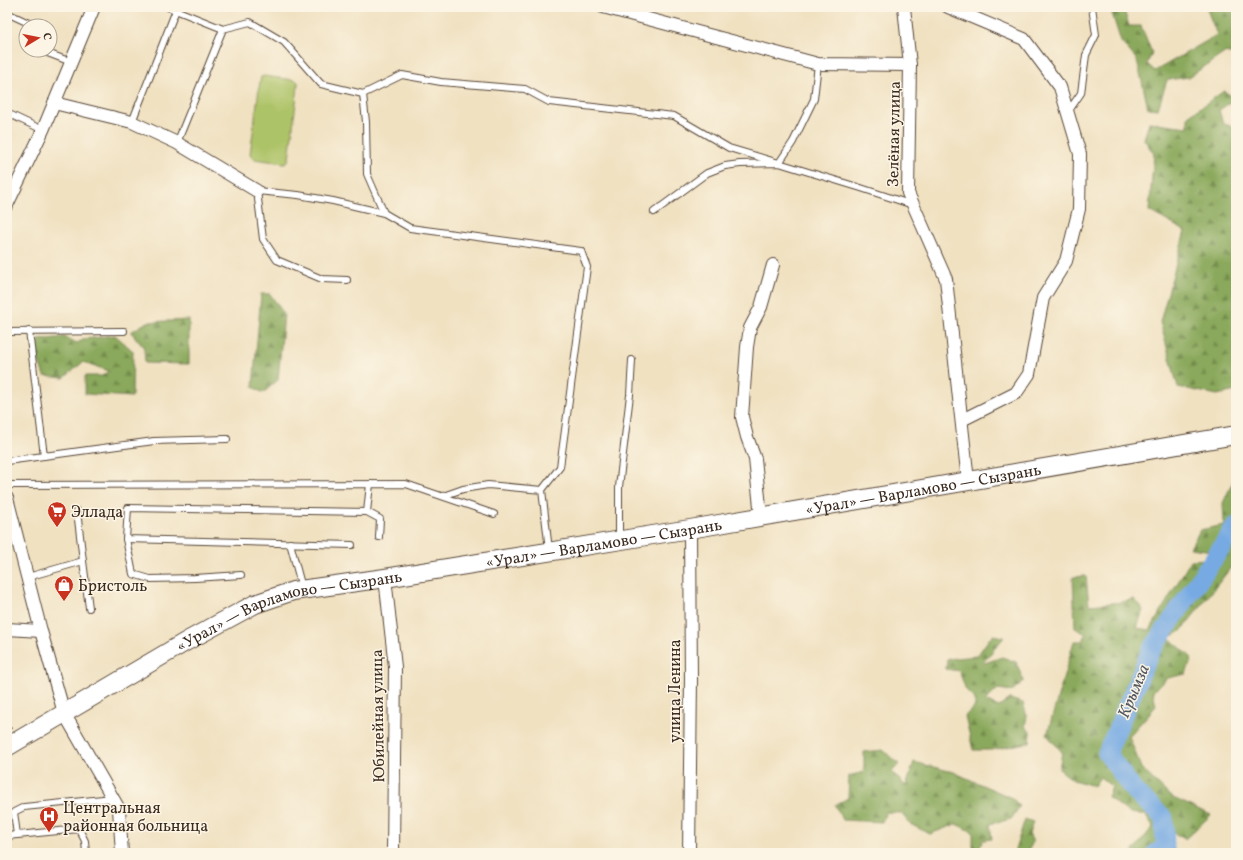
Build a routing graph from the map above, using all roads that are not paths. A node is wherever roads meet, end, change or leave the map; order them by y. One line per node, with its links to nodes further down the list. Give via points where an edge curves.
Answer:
1 (94, 7): 12 (street)
2 (168, 7): 7 (lane)
3 (603, 7): 13 (street)
4 (904, 7): 14 (street, Зелёная улица)
5 (948, 7): 17 (street, via 1024,39 1060,87)
6 (1092, 7): 17 (lane, via 1096,35 1086,55 1081,93)
7 (176, 10): 10 (lane); 19 (lane)
8 (7, 13): 9 (lane)
9 (18, 18)
10 (223, 29): 15 (lane, via 250,22 284,42 322,84); 21 (lane)
11 (58, 57): 12 (lane)
12 (71, 62): 16 (street)
13 (818, 64): 14 (street); 22 (lane, via 814,98 793,142)
14 (910, 65): 25 (street, Зелёная улица, via 908,194)
15 (364, 94): 22 (lane, via 402,75 441,82 525,88 549,102 674,116 729,148); 26 (lane, via 367,174)
16 (54, 103): 19 (street); 20 (street)
17 (1068, 112): 34 (street, via 1080,154 1079,209 1066,261 1042,298 1028,374 1016,393)
18 (7, 113): 20 (lane)
19 (132, 122): 21 (street)
20 (43, 130): 24 (street)
21 (177, 143): 23 (street)
22 (779, 163): 25 (lane); 27 (lane, via 725,166 707,173)
23 (257, 191): 26 (lane, via 298,195); 29 (lane, via 263,239 277,260 322,279)
24 (7, 205)
25 (913, 205): 34 (street, Зелёная улица, via 946,278)
26 (384, 212): 42 (lane, via 410,228 581,251 587,267 560,467)
27 (654, 212)
28 (773, 265): 48 (street, via 761,307 750,328 742,417 755,459)
29 (347, 280)
30 (29, 331): 31 (lane); 32 (lane); 37 (lane)
31 (124, 331)
32 (7, 332)
33 (632, 360): 52 (lane, via 618,486)
34 (962, 420): 39 (street, Зелёная улица)
35 (1233, 436): 39 (main road, «Урал» — Варламово — Сызрань)
36 (227, 439): 37 (lane, via 154,441)
37 (44, 456): 38 (lane)
38 (7, 461)
39 (968, 481): 48 (main road, «Урал» — Варламово — Сызрань)
40 (370, 484): 41 (lane); 43 (lane, via 406,484); 46 (lane)
41 (7, 485)
42 (542, 490): 43 (lane, via 488,485 463,489); 55 (lane)
43 (443, 496): 47 (lane)
44 (7, 498): 58 (street)
45 (77, 511): 56 (lane)
46 (367, 512): 50 (lane, via 380,519); 51 (lane, via 128,508)
47 (494, 514)
48 (761, 516): 49 (main road, «Урал» — Варламово — Сызрань)
49 (690, 528): 52 (main road, «Урал» — Варламово — Сызрань); 72 (street, улица Ленина)
50 (379, 537)
51 (126, 539): 53 (lane); 57 (lane, via 133,574 150,579)
52 (619, 540): 55 (main road, «Урал» — Варламово — Сызрань)
53 (290, 543): 54 (lane); 60 (lane)
54 (352, 545)
55 (549, 551): 59 (main road, «Урал» — Варламово — Сызрань)
56 (83, 561): 58 (lane); 61 (lane)
57 (241, 575)
58 (28, 578): 63 (street)
59 (385, 578): 60 (main road, «Урал» — Варламово — Сызрань); 71 (street, Юбилейная улица, via 395,667)
60 (302, 589): 64 (main road, «Урал» — Варламово — Сызрань, via 254,604)
61 (89, 608)
62 (7, 629): 63 (street)
63 (41, 631): 64 (street)
64 (64, 713): 65 (main road, «Урал» — Варламово — Сызрань); 66 (street)
65 (7, 747)
66 (113, 798): 67 (lane, via 24,807 14,812); 70 (street, via 119,809)
67 (17, 835): 68 (lane); 69 (lane, via 79,829 85,841)
68 (7, 836)
69 (86, 853)
70 (122, 853)
71 (393, 853)
72 (689, 853)

